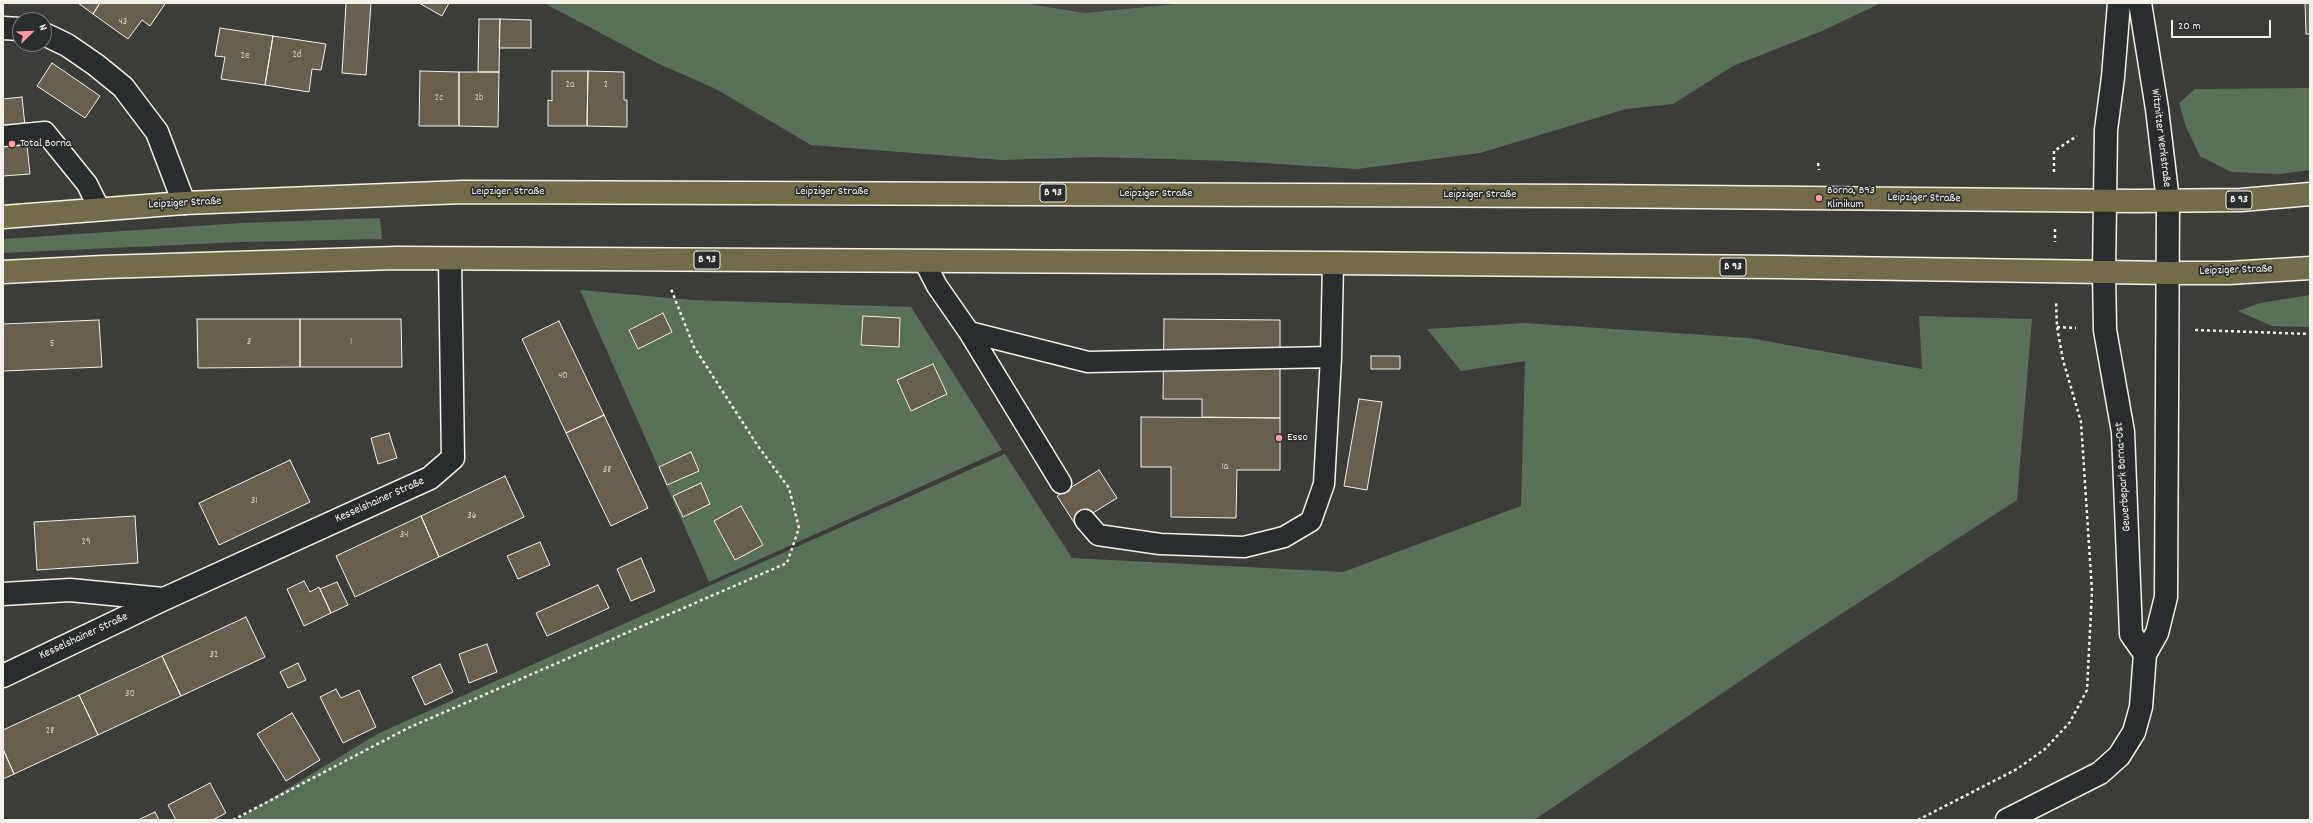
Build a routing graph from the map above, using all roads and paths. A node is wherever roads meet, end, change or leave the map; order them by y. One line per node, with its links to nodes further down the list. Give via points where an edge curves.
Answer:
1 (2118, 3): 8 (street, via 2106,130)
2 (2140, 3): 9 (street, Witznitzer Werkstraße)
3 (52, 38): 10 (street, via 79,53 123,87 157,132)
4 (2078, 129): 7 (path, via 2077,137 2054,151)
5 (3, 136): 11 (lane, via 45,132 87,184)
6 (2310, 194): 9 (main road, Leipziger Straße / B 93, via 2242,200)
7 (2055, 200): 8 (main road, Leipziger Straße / B 93); 10 (main road, Leipziger Straße / B 93, via 930,192 463,192); 18 (path)
8 (2105, 201): 9 (main road, Leipziger Straße / B 93); 20 (street)
9 (2168, 201): 21 (street, Witznitzer Werkstraße)
10 (184, 203): 11 (main road, Leipziger Straße / B 93)
11 (99, 208): 12 (main road, Leipziger Straße / B 93)
12 (3, 217)
13 (450, 259): 14 (main road, Leipziger Straße / B 93); 19 (main road, Leipziger Straße / B 93, via 119,266); 27 (street, Kesselshainer Straße, via 453,458 430,478)
14 (661, 260): 15 (main road, Leipziger Straße / B 93); 30 (path, via 694,347 758,446 789,488 799,528 787,563 408,728)
15 (924, 262): 16 (main road, Leipziger Straße / B 93); 22 (lane, via 937,286)
16 (1333, 263): 18 (main road, Leipziger Straße / B 93); 23 (lane)
17 (2310, 268): 21 (main road, Leipziger Straße / B 93, via 2229,273)
18 (2056, 270): 20 (main road, Leipziger Straße / B 93); 31 (path, via 2057,327 2063,360 2081,422 2092,591 2087,690 2070,722 2045,749 2018,769)
19 (3, 272)
20 (2104, 272): 21 (main road, Leipziger Straße / B 93); 28 (street, Gewerbepark Borna-Ost, via 2106,336 2123,432 2131,634)
21 (2169, 273): 28 (street, via 2166,597 2157,633)
22 (969, 332): 23 (lane, via 1088,362); 24 (lane)
23 (1331, 357): 25 (lane, via 1324,484 1311,521 1284,537 1244,547 1160,544 1098,535)
24 (1061, 483)
25 (1085, 520)
26 (3, 594): 27 (street, Kesselshainer Straße, via 70,590)
27 (164, 599): 29 (street, Kesselshainer Straße)
28 (2145, 654): 32 (street, via 2141,707 2134,732 2119,756 2100,773)
29 (3, 676)
30 (233, 820)
31 (1918, 820)
32 (2007, 820)

